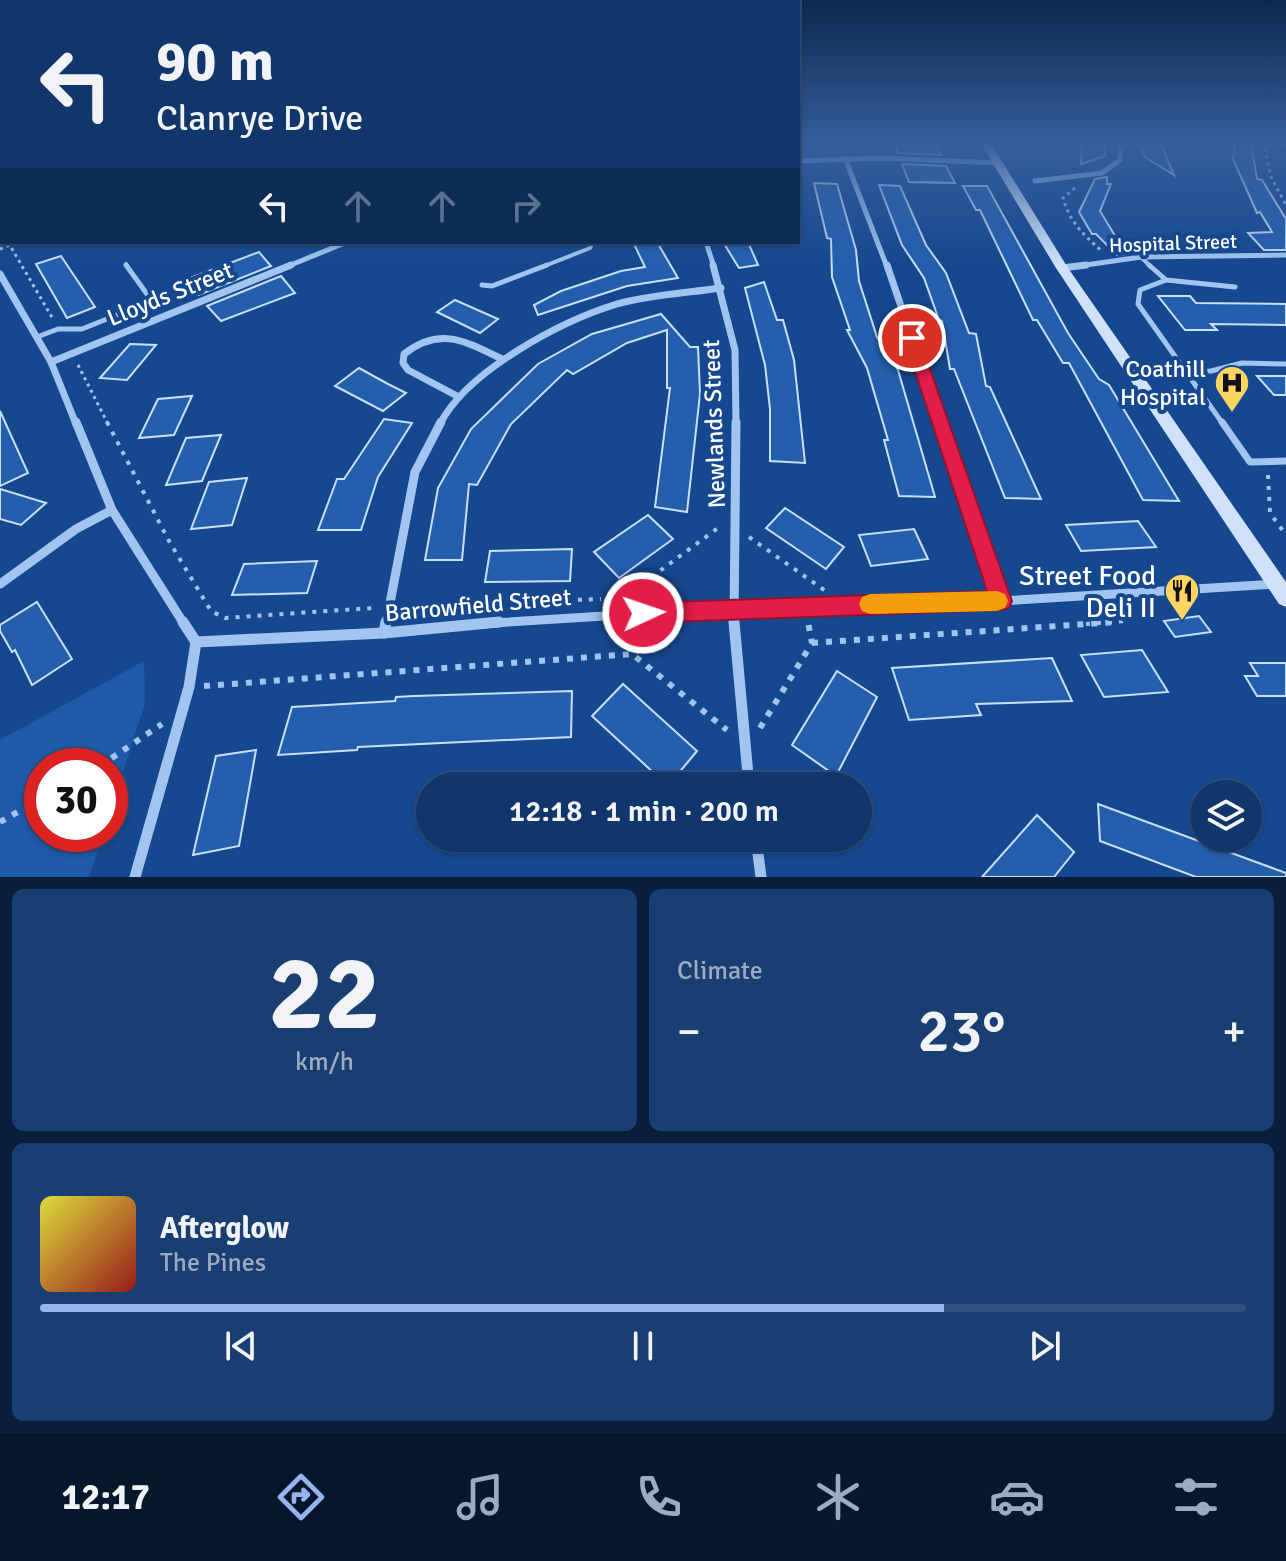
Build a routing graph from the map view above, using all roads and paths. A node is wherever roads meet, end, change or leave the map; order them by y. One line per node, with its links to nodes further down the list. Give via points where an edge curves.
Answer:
1 (855, 183): 40 (street)
2 (1010, 183): 15 (street)
3 (1081, 183): 13 (path, via 1063,198 1065,212)
4 (1274, 183): 5 (path)
5 (1286, 205)
6 (8, 244): 10 (path); 23 (path)
7 (342, 244): 25 (street, Lloyds Street)
8 (592, 244): 18 (lane, via 492,286)
9 (707, 244): 20 (street, Newlands Street)
10 (0, 249)
11 (1286, 255): 12 (street, Hospital Street)
12 (1141, 257): 13 (street, Hospital Street); 17 (lane)
13 (1113, 260): 15 (street, Hospital Street)
14 (126, 264): 22 (lane)
15 (1062, 268): 38 (street)
16 (0, 274): 24 (street)
17 (1166, 280): 19 (lane); 29 (lane, via 1140,290 1138,304)
18 (482, 285)
19 (1235, 287)
20 (721, 288): 26 (street, via 617,304); 34 (street, Newlands Street, via 735,350)
21 (167, 295): 22 (lane)
22 (152, 301): 23 (lane, via 82,329)
23 (58, 329): 24 (lane)
24 (37, 337): 27 (street)
25 (73, 353): 27 (street, Lloyds Street); 43 (path, via 169,541 211,611 225,618)
26 (502, 359): 30 (street); 30 (street, via 468,343 437,337 404,354 408,370)
27 (51, 362): 33 (street)
28 (1286, 364): 29 (lane, via 1242,363)
29 (1187, 372): 32 (lane, via 1250,462)
30 (459, 397): 43 (street, via 415,472)
31 (1286, 461): 32 (lane)
32 (1268, 462): 36 (path, via 1270,513)
33 (112, 510): 37 (street); 46 (street)
34 (737, 514): 35 (street, Newlands Street); 43 (path, via 618,599)
35 (737, 529): 42 (path); 44 (street, Newlands Street)
36 (1286, 535)
37 (0, 584)
38 (1281, 591): 39 (street, Barrowfield Street)
39 (1108, 594): 40 (street, Barrowfield Street); 47 (path, via 1125,621)
40 (1001, 601): 42 (street, Barrowfield Street)
41 (805, 605): 42 (street, Barrowfield Street); 44 (street, Barrowfield Street); 47 (path)
42 (846, 605)
43 (390, 607): 45 (street)
44 (733, 608): 45 (street, Barrowfield Street); 51 (street, Newlands Street)
45 (384, 633): 46 (street, Barrowfield Street)
46 (196, 642): 48 (street)
47 (812, 643): 51 (path)
48 (189, 687): 49 (street); 51 (path, via 632,654)
49 (183, 708): 50 (path); 56 (street)
50 (126, 748)
51 (746, 748): 52 (street, Newlands Street)
52 (748, 772)
53 (24, 808): 54 (path)
54 (0, 822)
55 (758, 852): 57 (street)
56 (135, 877)
57 (761, 877)

